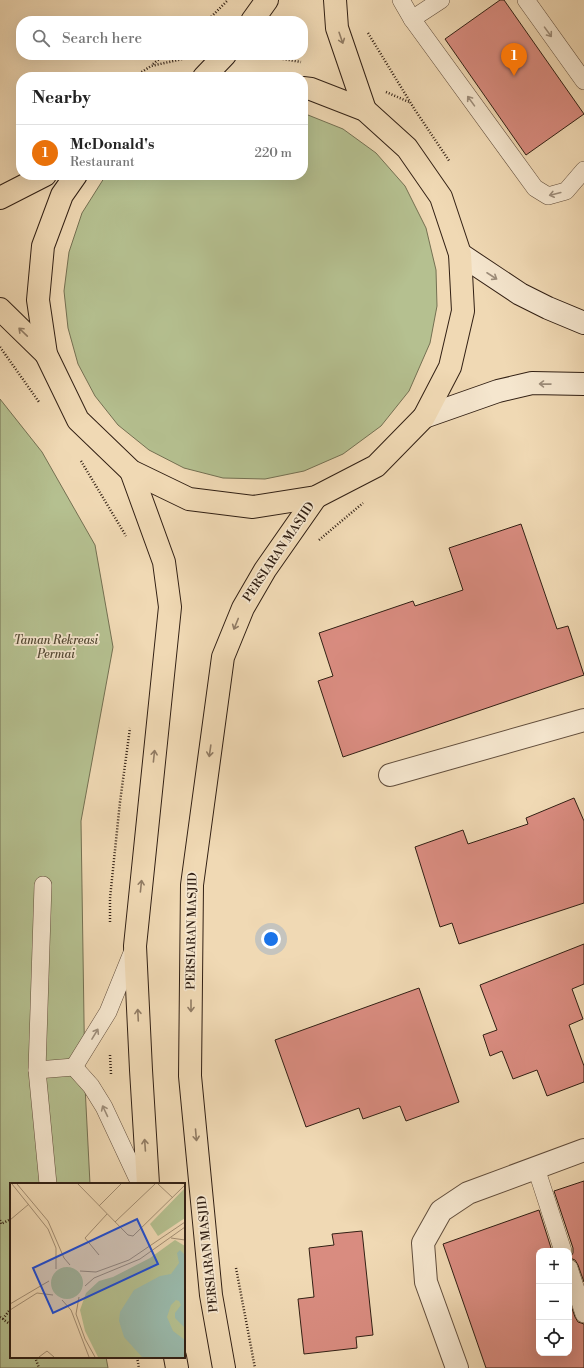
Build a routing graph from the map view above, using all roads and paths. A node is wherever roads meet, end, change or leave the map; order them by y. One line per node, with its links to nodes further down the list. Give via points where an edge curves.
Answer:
1 (228, 0): 7 (path)
2 (267, 0): 8 (main road)
3 (335, 0): 19 (main road, one-way to 19, via 337,28)
4 (401, 0): 9 (lane)
5 (441, 0): 9 (lane)
6 (526, 0): 20 (lane, one-way to 20)
7 (212, 16)
8 (256, 16)
9 (412, 19): 25 (lane, one-way to 9, via 566,191 548,196 534,188)
10 (366, 28): 22 (path)
11 (158, 60): 16 (path)
12 (178, 60): 16 (path)
13 (220, 60): 18 (main road)
14 (288, 60): 15 (path)
15 (305, 63)
16 (151, 66): 17 (path)
17 (142, 72)
18 (209, 72)
19 (354, 78): 22 (path); 23 (main road)
20 (584, 82)
21 (308, 89): 23 (main road)
22 (409, 102): 24 (path)
23 (365, 110): 29 (main road, via 407,148 441,197)
24 (451, 166)
25 (584, 170)
26 (35, 180): 28 (main road)
27 (72, 180): 33 (main road, via 62,195 43,246 38,300)
28 (0, 198)
29 (460, 254): 31 (street, one-way to 31, via 520,294); 36 (main road, via 463,311 450,367)
30 (0, 310): 33 (main road, one-way to 30)
31 (584, 324)
32 (0, 347): 35 (path)
33 (46, 354): 38 (main road, via 78,420)
34 (584, 384): 36 (street, one-way to 36, via 532,383 498,391)
35 (42, 406)
36 (424, 417): 39 (main road, via 376,466)
37 (78, 456): 41 (path)
38 (131, 471): 39 (main road, via 189,499 253,507); 48 (main road, one-way to 38, via 170,607 164,562)
39 (316, 497): 73 (main road, PERSIARAN MASJID, one-way to 73, via 246,602 223,657 192,885 190,1076 211,1295)
40 (365, 502): 42 (path)
41 (128, 540)
42 (314, 544)
43 (584, 720): 45 (street)
44 (131, 724): 47 (path, via 110,898)
45 (390, 775)
46 (43, 884): 51 (lane)
47 (110, 928)
48 (135, 946): 50 (lane, one-way to 48, via 108,1012); 57 (main road, one-way to 48)
49 (110, 1051): 52 (path)
50 (74, 1067): 51 (lane); 56 (lane, one-way to 50, via 104,1107 91,1086)
51 (37, 1070): 55 (lane)
52 (111, 1082)
53 (584, 1150): 54 (street)
54 (536, 1168): 60 (lane); 75 (street, via 468,1193 441,1211 423,1242 426,1282)
55 (48, 1183)
56 (140, 1183)
57 (148, 1183)
58 (0, 1220): 59 (path, via 1,1224)
59 (10, 1220)
60 (562, 1248)
61 (235, 1261): 74 (path)
62 (572, 1277): 64 (lane)
63 (10, 1309): 65 (path)
64 (584, 1314)
65 (2, 1318): 66 (path)
66 (10, 1324)
67 (35, 1358): 70 (path)
68 (137, 1358): 71 (path)
69 (175, 1358): 72 (main road)
70 (39, 1368)
71 (139, 1368)
72 (177, 1368)
73 (224, 1368)
74 (255, 1368)
75 (457, 1368)

